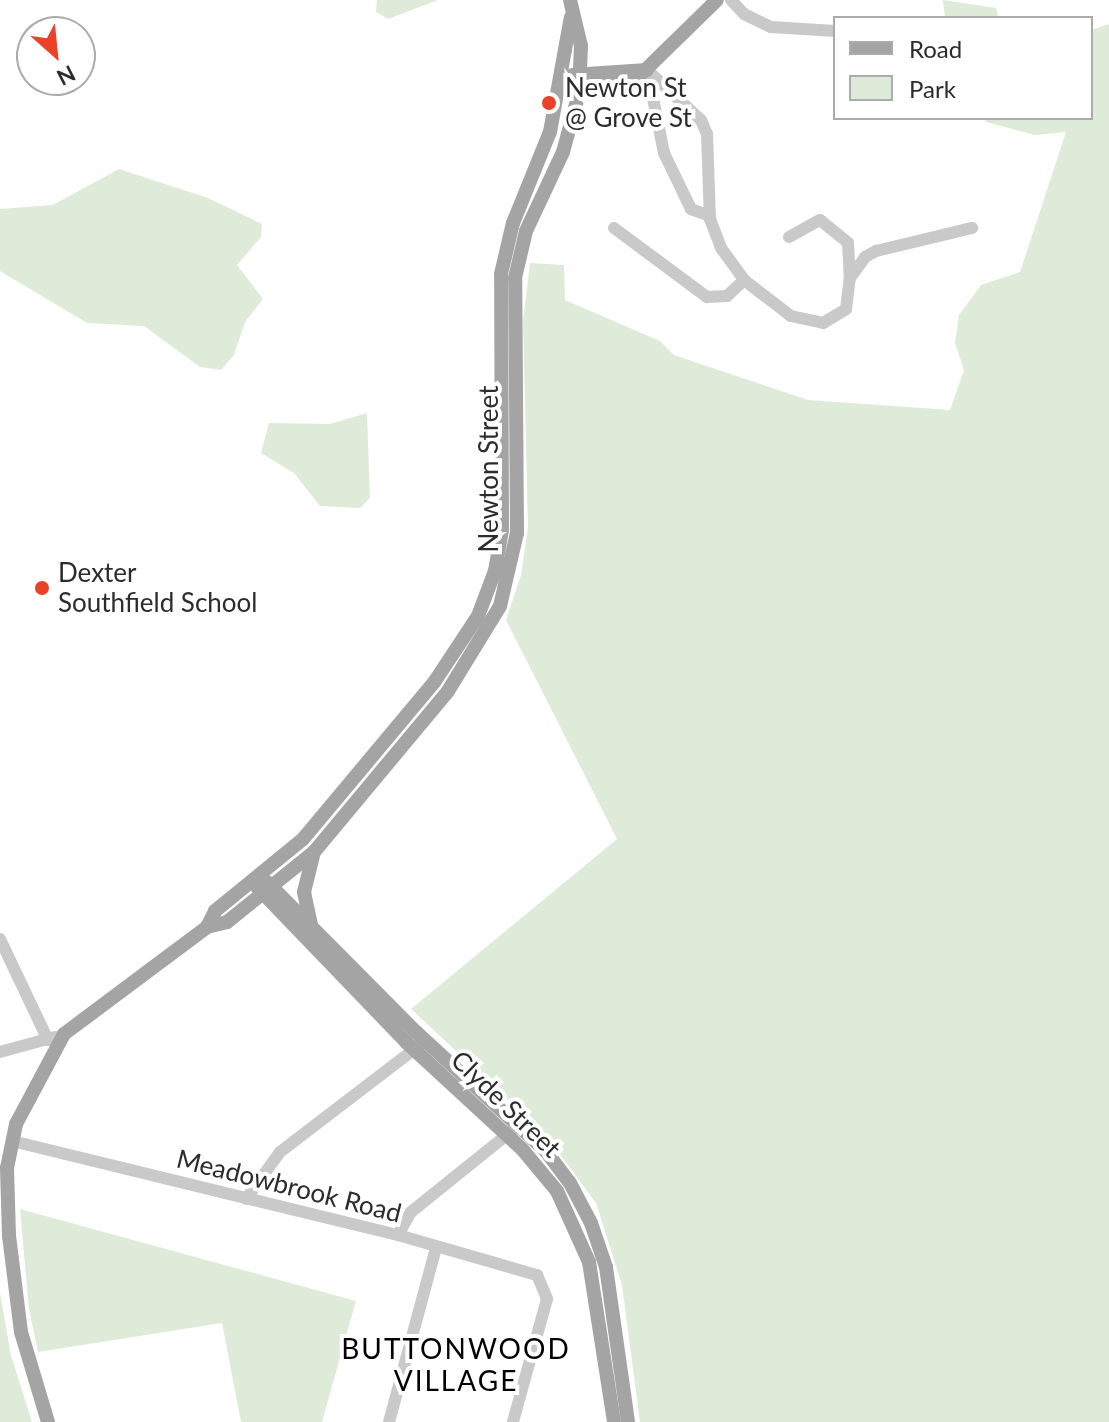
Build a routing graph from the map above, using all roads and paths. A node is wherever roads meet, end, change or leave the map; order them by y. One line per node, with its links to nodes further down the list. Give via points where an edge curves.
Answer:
1 (570, 0): 4 (main road)
2 (717, 0): 6 (main road)
3 (731, 0): 5 (street, via 744,14 771,27)
4 (571, 17): 7 (main road, Newton Street); 8 (main road, Newton Street, via 580,40)
5 (833, 31)
6 (647, 70): 8 (main road); 10 (main road, via 619,88); 11 (street, via 664,153 691,209); 11 (street, via 701,120 707,134)
7 (564, 74): 8 (main road); 9 (main road, Newton Street)
8 (582, 75): 10 (main road, Newton Street)
9 (560, 92): 10 (main road); 18 (main road, Newton Street, via 509,235 501,274 502,530 490,588 470,632 435,681 317,824)
10 (579, 93): 17 (main road, Newton Street, via 563,152 526,231 515,278 517,533 500,606 455,682)
11 (710, 216): 16 (street, via 721,248)
12 (614, 228): 16 (street, via 707,297 727,296)
13 (972, 228): 15 (street, via 876,251)
14 (789, 237): 15 (street, via 820,220 848,243)
15 (850, 278): 16 (street, via 846,309 823,323 791,316)
16 (744, 280)
17 (314, 852): 19 (main road, Newton Street); 21 (main road, via 304,892)
18 (256, 878): 19 (main road, Clyde Street); 20 (main road, Newton Street, via 215,911)
19 (268, 891): 20 (main road, Newton Street, via 227,922); 21 (main road, Clyde Street); 25 (main road, Clyde Street)
20 (207, 927): 23 (main road, Newton Street)
21 (312, 929): 25 (main road, Clyde Street)
22 (0, 939): 24 (street)
23 (64, 1034): 24 (street, Newton Street); 28 (main road, via 27,1098)
24 (48, 1040): 26 (street, Newton Street)
25 (420, 1045): 27 (main road, Clyde Street); 29 (street, via 280,1152)
26 (0, 1052)
27 (513, 1130): 30 (street, via 411,1212); 35 (main road, Clyde Street, via 557,1191 586,1252); 36 (main road, Clyde Street, via 562,1172 597,1237)
28 (12, 1141): 29 (street, Meadowbrook Road); 32 (main road, via 7,1185 17,1308)
29 (246, 1199): 30 (street, Meadowbrook Road)
30 (398, 1235): 31 (street, Meadowbrook Road)
31 (436, 1248): 33 (street); 34 (street, Meadowbrook Road, via 537,1275 546,1290)
32 (48, 1422)
33 (389, 1422)
34 (513, 1422)
35 (614, 1422)
36 (628, 1422)

